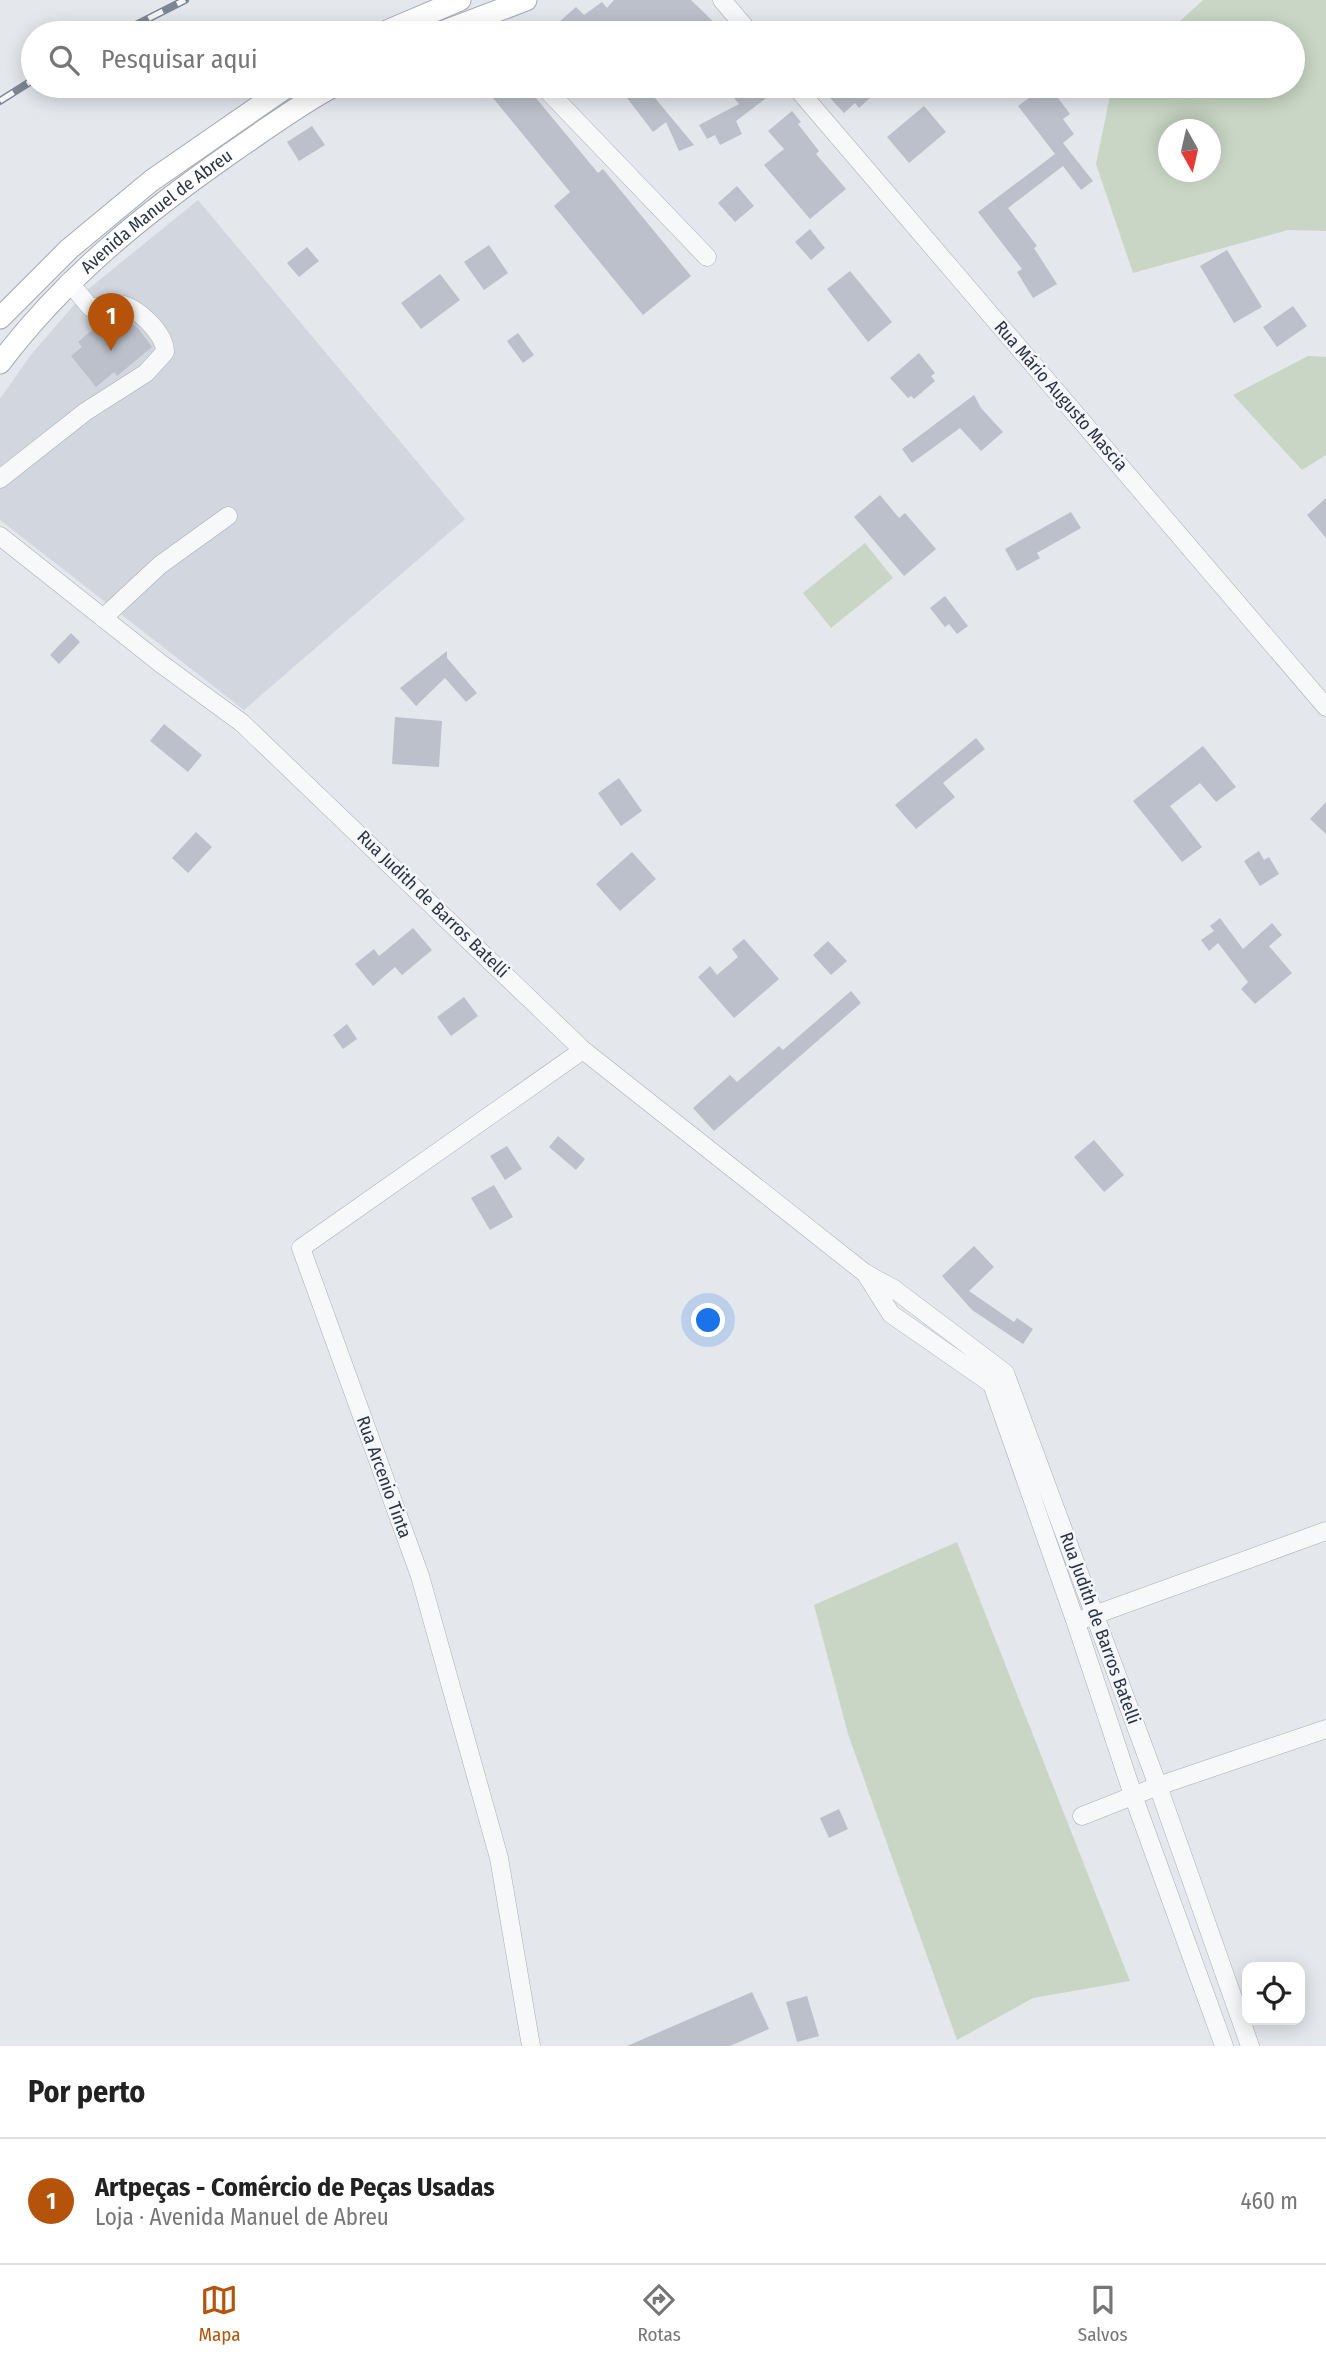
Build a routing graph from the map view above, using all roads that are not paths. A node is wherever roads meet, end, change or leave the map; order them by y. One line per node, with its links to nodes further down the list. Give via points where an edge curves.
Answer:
1 (460, 0): 5 (main road)
2 (526, 0): 4 (main road)
3 (722, 0): 8 (street)
4 (481, 16): 6 (main road); 7 (street)
5 (410, 21)
6 (469, 21)
7 (486, 21)
8 (740, 21)
9 (271, 98): 15 (main road, Avenida Manuel de Abreu, via 151,181 69,249)
10 (311, 98): 14 (main road, Avenida Manuel de Abreu, via 114,240)
11 (555, 98): 13 (street)
12 (805, 98): 21 (street, Rua Mário Augusto Mascia)
13 (707, 257)
14 (69, 282): 16 (main road, Avenida Manuel de Abreu); 17 (street, via 90,307 116,303 133,309 165,345 165,352 146,373 85,412)
15 (0, 318)
16 (0, 363)
17 (0, 479)
18 (228, 516): 20 (street, via 160,565)
19 (0, 536): 20 (street, Rua Judith de Barros Batelli)
20 (103, 618): 22 (street, Rua Judith de Barros Batelli, via 242,723)
21 (1326, 707)
22 (583, 1050): 23 (street, Rua Judith de Barros Batelli); 31 (street, Rua Arcenio Tinta, via 301,1248 420,1576 499,1858)
23 (865, 1273): 25 (street, Rua Judith de Barros Batelli, via 894,1289 1005,1373); 26 (street, Rua Judith de Barros Batelli, via 891,1314 992,1384)
24 (1326, 1531): 25 (street)
25 (1095, 1614): 26 (street); 28 (street, Rua Judith de Barros Batelli)
26 (1076, 1623): 29 (street, Rua Judith de Barros Batelli)
27 (1325, 1734): 28 (street)
28 (1158, 1786): 29 (street); 33 (street, Rua Judith de Barros Batelli)
29 (1134, 1798): 30 (street); 32 (street, Rua Judith de Barros Batelli)
30 (1082, 1816)
31 (531, 2046)
32 (1224, 2046)
33 (1250, 2046)

